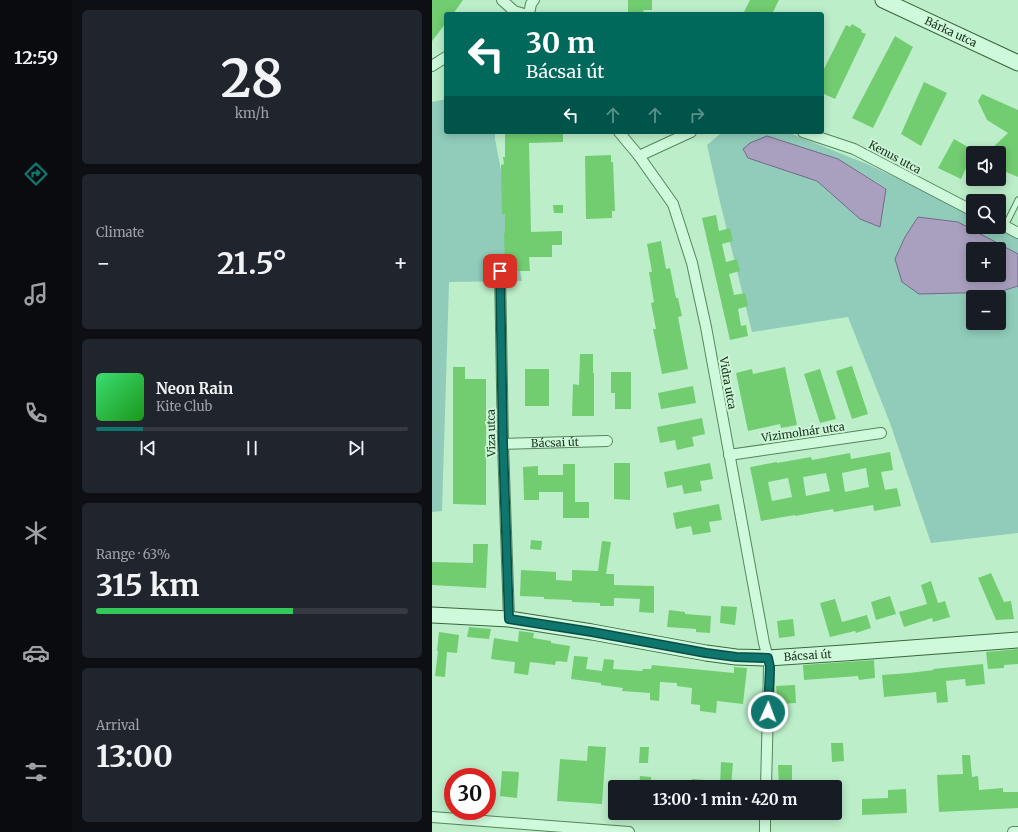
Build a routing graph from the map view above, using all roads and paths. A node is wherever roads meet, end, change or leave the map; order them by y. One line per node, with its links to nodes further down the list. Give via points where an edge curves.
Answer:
1 (502, 0): 4 (street)
2 (534, 0): 5 (street)
3 (883, 0): 7 (main road, Bárka utca)
4 (512, 12)
5 (529, 12)
6 (444, 58): 8 (street)
7 (1018, 63)
8 (432, 66)
9 (621, 134): 12 (street, Vidra utca)
10 (687, 134): 12 (street)
11 (809, 134): 14 (street, Kenus utca, via 854,149)
12 (639, 156): 22 (street, Vidra utca, via 673,204 692,263)
13 (1018, 200): 15 (lane)
14 (966, 207)
15 (1006, 219)
16 (1006, 227): 17 (street)
17 (1018, 232)
18 (500, 271): 21 (street, Viza utca)
19 (881, 433): 22 (street, Vizimolnár utca)
20 (607, 441): 21 (street, Bácsai út)
21 (503, 444): 24 (street, Viza utca)
22 (729, 455): 26 (street, Vidra utca)
23 (432, 615): 24 (main road, Bácsai út)
24 (509, 619): 26 (main road, Bácsai út, via 706,653)
25 (1018, 640): 26 (main road, Bácsai út)
26 (768, 658): 27 (street, Vidra utca, via 770,667)
27 (766, 780)
28 (432, 816): 30 (street)
29 (765, 820): 31 (street)
30 (630, 832)
31 (765, 832)
32 (1013, 832): 33 (street)
33 (1018, 832)

